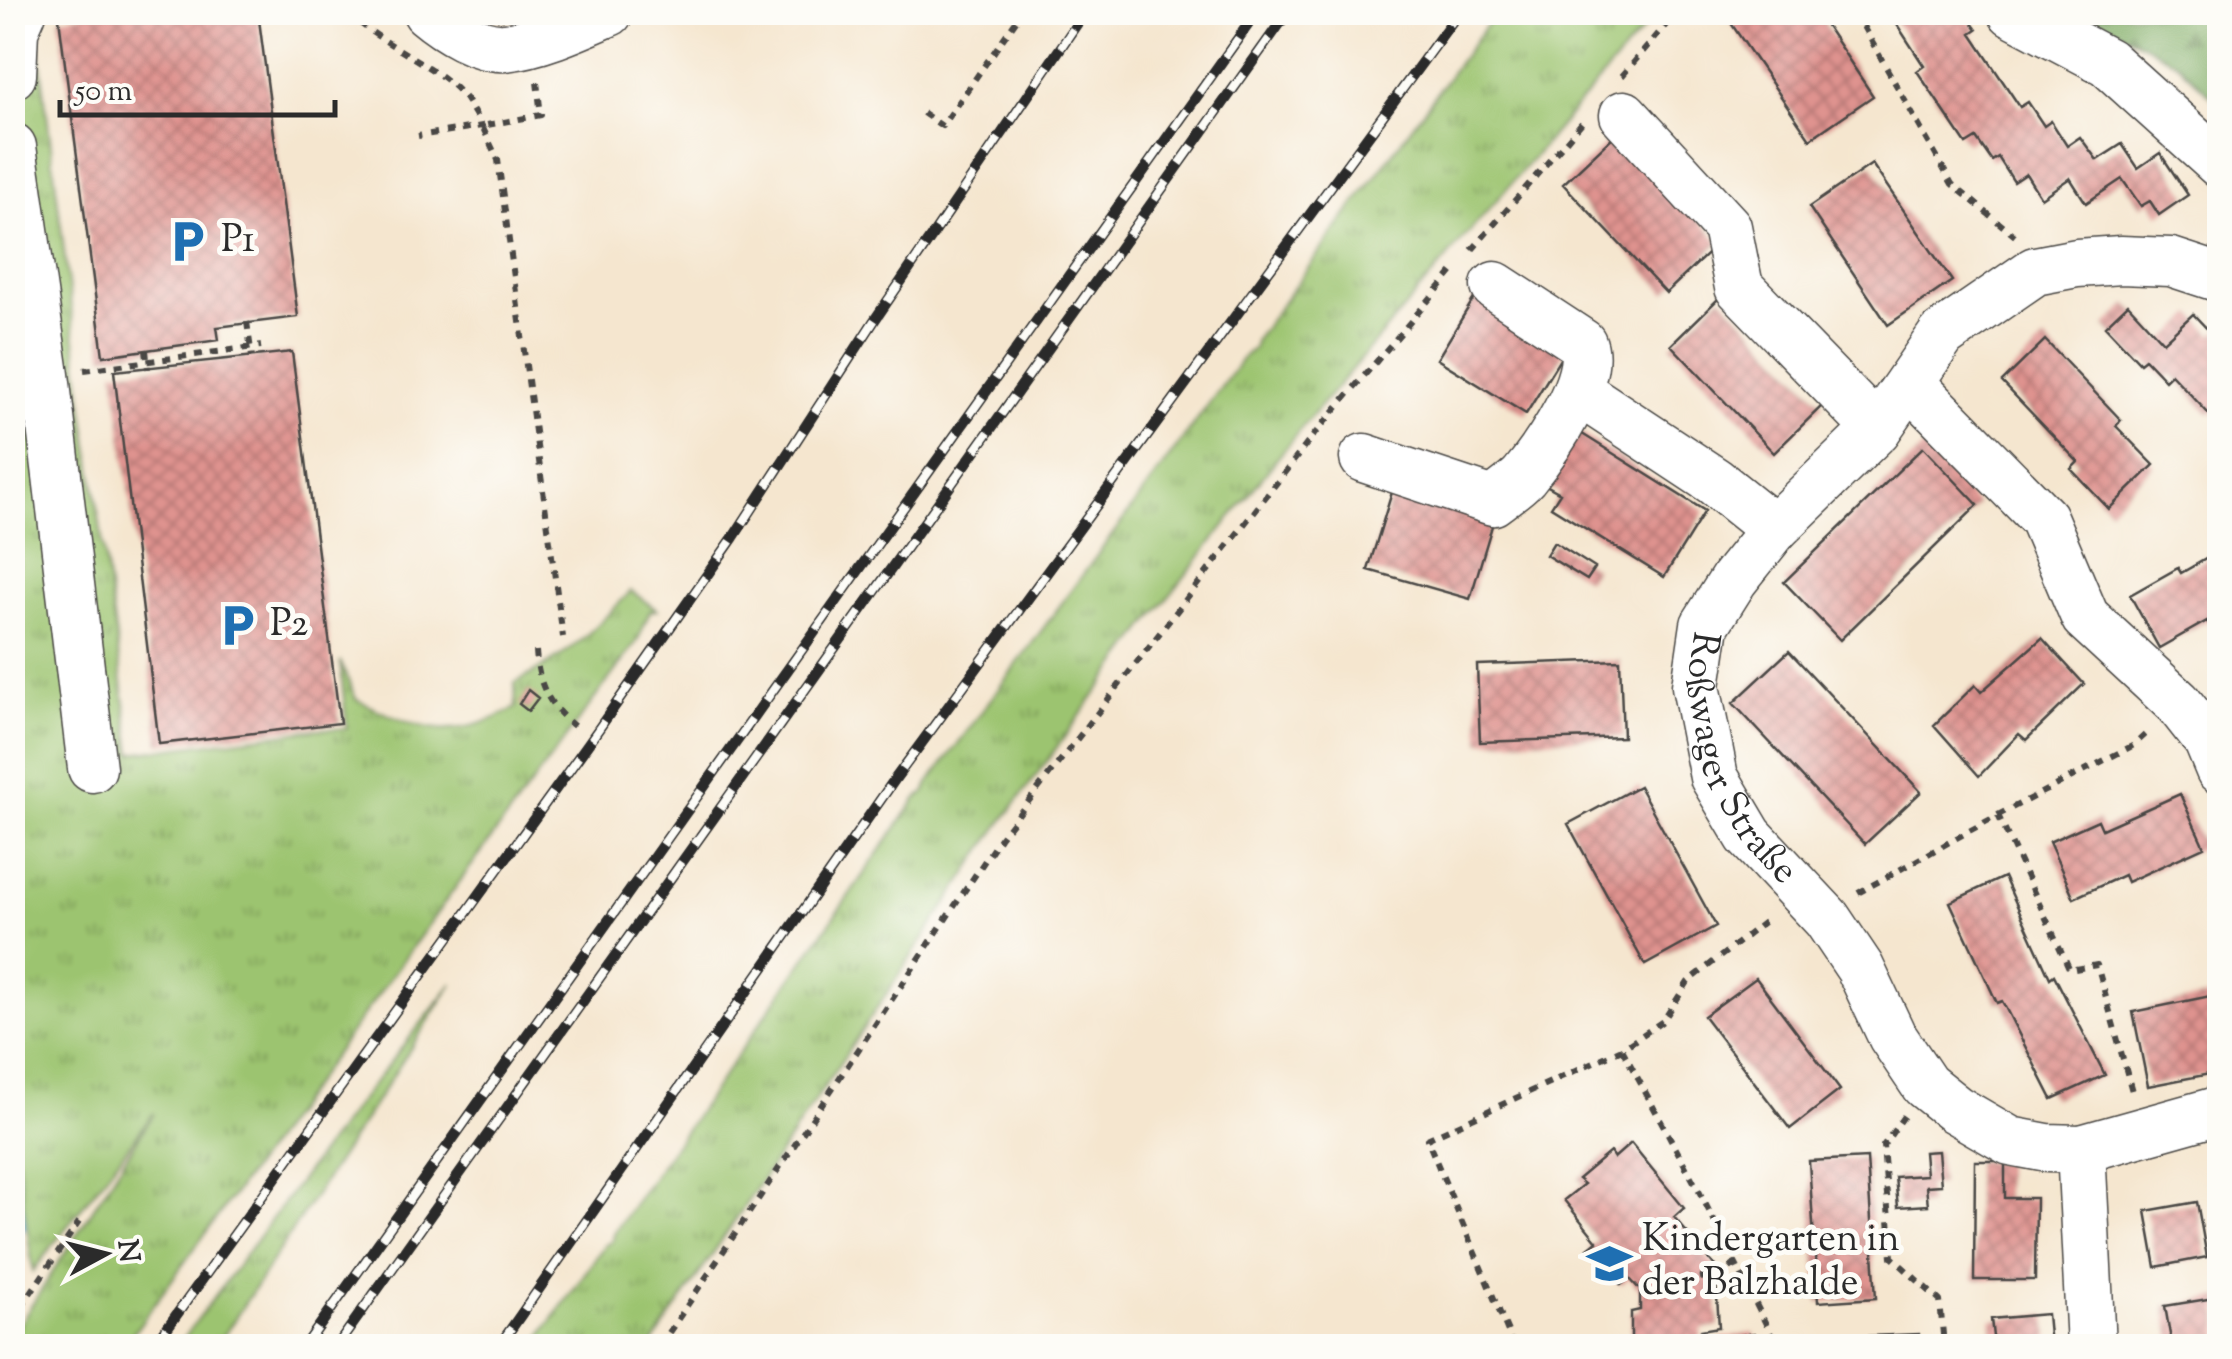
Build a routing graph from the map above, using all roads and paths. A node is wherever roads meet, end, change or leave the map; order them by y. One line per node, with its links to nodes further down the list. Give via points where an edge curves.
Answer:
1 (22, 12): 10 (street, via 14,30)
2 (348, 12): 14 (path, via 448,82)
3 (427, 12): 9 (street, via 477,41 502,47)
4 (666, 12): 9 (path)
5 (1022, 12): 13 (path, via 942,126)
6 (1677, 12): 12 (path)
7 (1856, 12): 18 (path, via 1952,184 2020,240)
8 (2012, 12): 17 (street, via 2107,62)
9 (620, 19)
10 (12, 75)
11 (537, 79): 14 (path, via 542,116)
12 (1612, 102): 29 (street, via 1727,227 1739,287); 30 (path)
13 (923, 113)
14 (482, 126): 15 (path); 33 (path, via 498,160)
15 (418, 136)
16 (12, 147): 26 (street)
17 (2220, 164)
18 (2035, 271): 19 (street, Roßwager Straße, via 2121,260 2171,262); 27 (street, Roßwager Straße, via 1942,335)
19 (2220, 278)
20 (1495, 286): 28 (street, via 1582,343 1587,354)
21 (247, 322): 24 (path, bridge)
22 (261, 346): 26 (path)
23 (146, 350): 25 (path, bridge)
24 (252, 357)
25 (148, 369)
26 (44, 375): 38 (street)
27 (1910, 383): 29 (street, Roßwager Straße); 37 (street, via 2043,518 2085,617 2178,703)
28 (1579, 392): 31 (street, via 1522,478 1494,501); 32 (street, via 1714,481)
29 (1877, 430): 32 (street, Roßwager Straße)
30 (1318, 431): 31 (path); 50 (path, via 1000,838)
31 (1347, 449)
32 (1774, 530): 40 (street, Roßwager Straße, via 1705,625 1696,686 1714,777 1749,836)
33 (563, 637)
34 (536, 651): 35 (path, via 546,699)
35 (574, 726)
36 (2134, 745): 39 (path)
37 (2216, 749)
38 (92, 768)
39 (1998, 814): 40 (path, via 1863,889); 44 (path, via 2070,970 2097,964)
40 (1812, 904): 41 (path, via 1770,917 1688,982 1662,1021); 42 (street, Roßwager Straße, via 1860,968 1892,1036)
41 (1622, 1049): 47 (path); 51 (path, via 1427,1139)
42 (1925, 1085): 45 (street, Roßwager Straße, via 2010,1141); 53 (path, via 1883,1146 1892,1257 1940,1301)
43 (2220, 1110): 44 (street, Roßwager Straße)
44 (2143, 1132): 45 (street, Roßwager Straße)
45 (2081, 1148): 54 (street)
46 (79, 1222): 49 (path)
47 (1735, 1264): 48 (path, via 1724,1274); 52 (path)
48 (1700, 1278)
49 (12, 1320)
50 (660, 1346)
51 (1514, 1346)
52 (1777, 1346)
53 (1944, 1346)
54 (2091, 1346)

